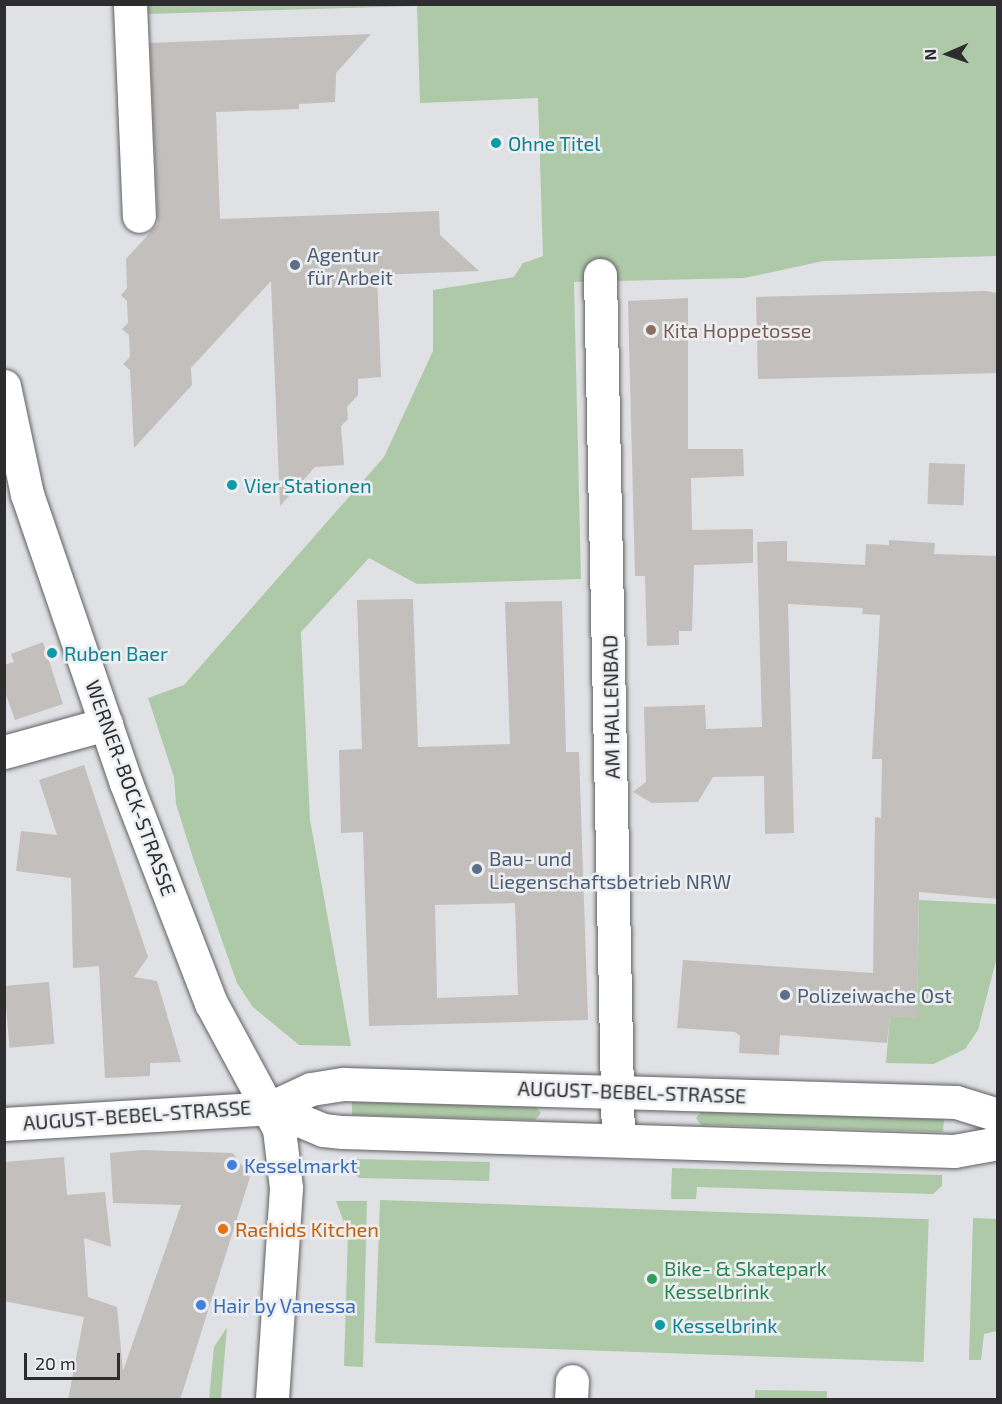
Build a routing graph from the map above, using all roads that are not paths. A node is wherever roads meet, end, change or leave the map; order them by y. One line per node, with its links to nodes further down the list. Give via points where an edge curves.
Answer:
1 (130, 4): 2 (street)
2 (139, 216)
3 (600, 275): 8 (street, AM HALLENBAD)
4 (4, 386): 5 (street, WERNER-BOCK-STRASSE, via 27,494)
5 (106, 724): 6 (street); 10 (street, WERNER-BOCK-STRASSE, via 211,1003)
6 (4, 752)
7 (998, 1091): 9 (street)
8 (620, 1092): 9 (street, AUGUST-BEBEL-STRASSE); 10 (street, AUGUST-BEBEL-STRASSE, via 344,1084 310,1089); 13 (street, AM HALLENBAD)
9 (956, 1102): 11 (street, AUGUST-BEBEL-STRASSE)
10 (270, 1107): 12 (street, AUGUST-BEBEL-STRASSE); 13 (street, AUGUST-BEBEL-STRASSE, via 323,1130 343,1132); 15 (street, WERNER-BOCK-STRASSE, via 283,1148 286,1188)
11 (998, 1115)
12 (4, 1124)
13 (618, 1140): 14 (street, AUGUST-BEBEL-STRASSE, via 954,1151)
14 (998, 1143)
15 (272, 1400)

